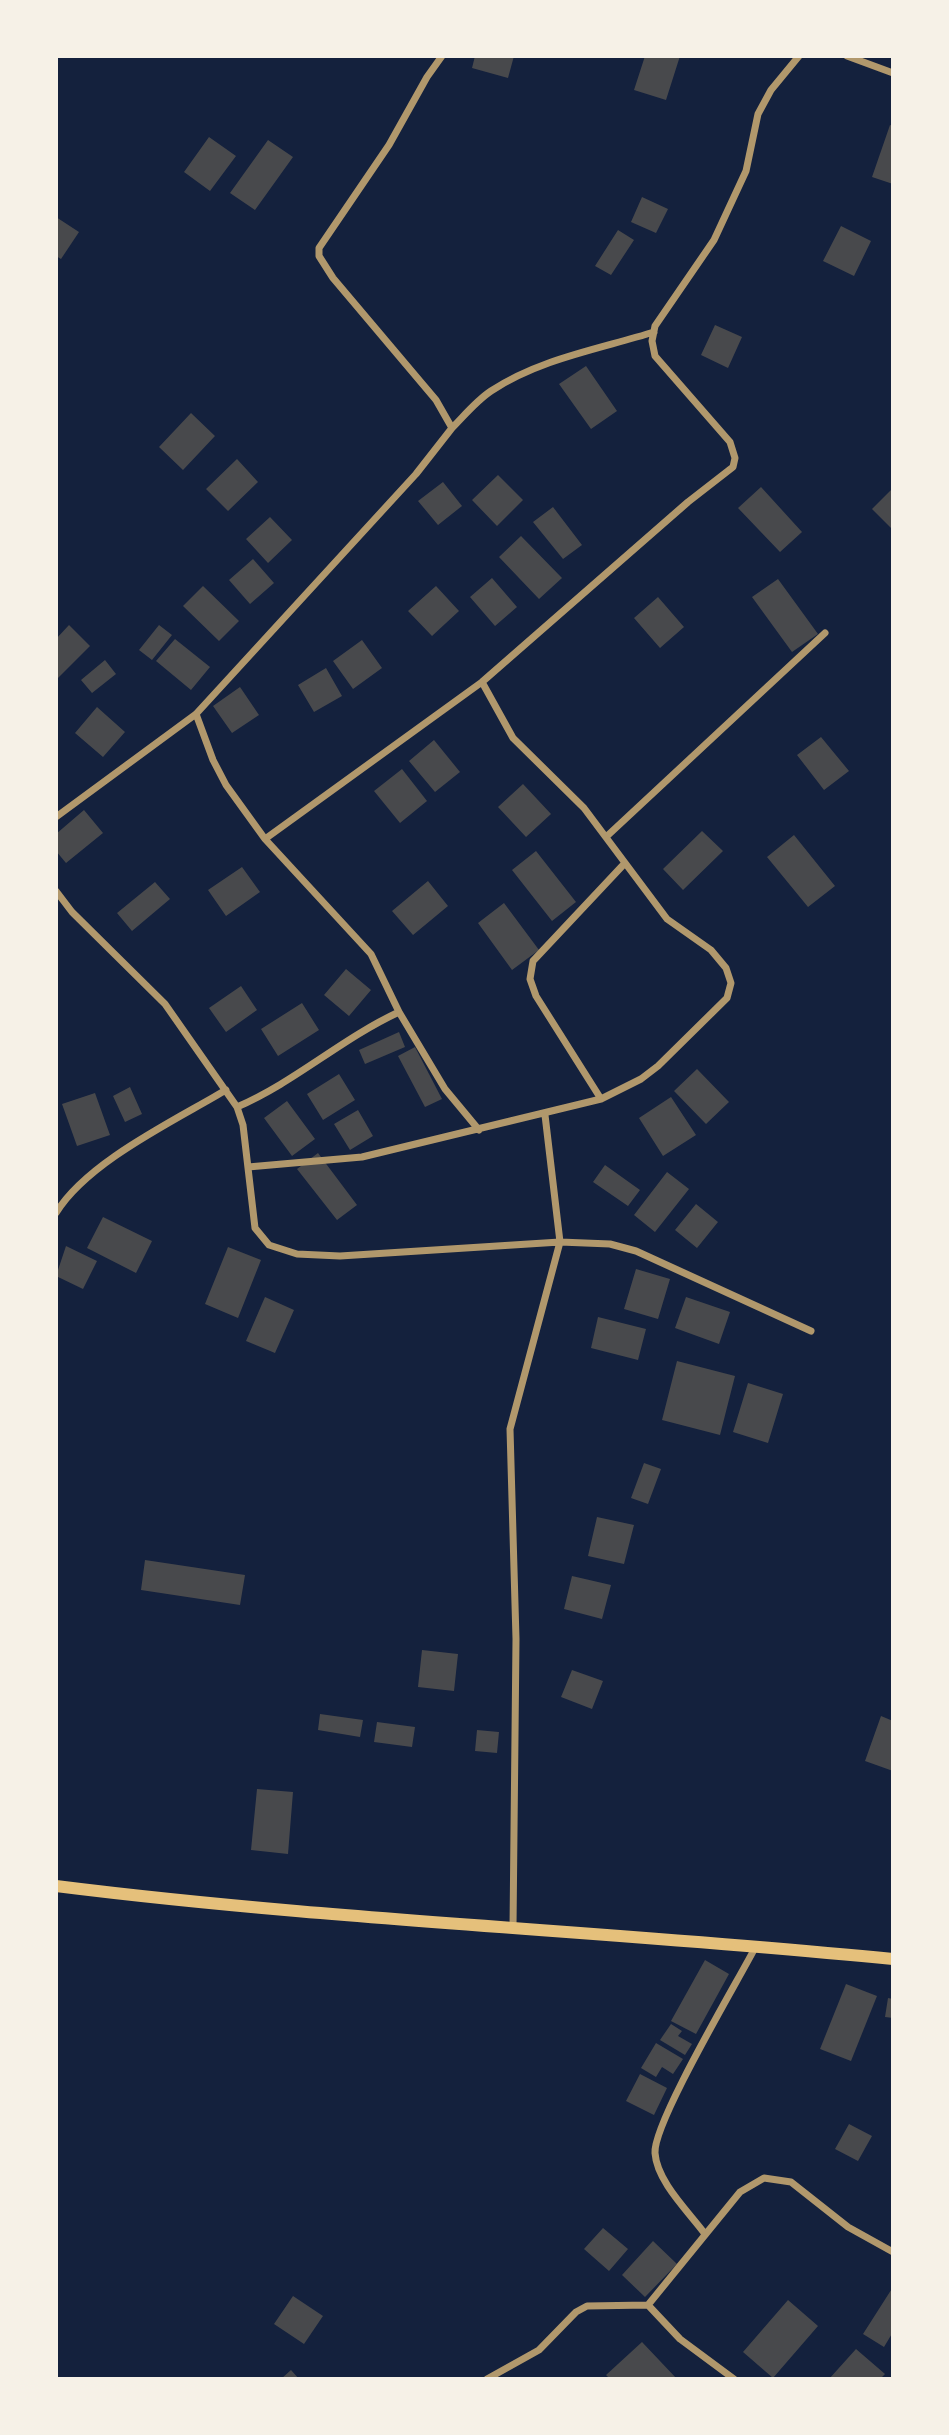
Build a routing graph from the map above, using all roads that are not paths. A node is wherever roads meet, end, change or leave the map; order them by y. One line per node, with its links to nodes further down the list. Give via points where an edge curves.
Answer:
1 (442, 56): 6 (street, via 319,248 319,256 436,400)
2 (799, 56): 5 (street, via 758,114 746,171 714,240)
3 (847, 56): 4 (street)
4 (893, 73)
5 (654, 332): 6 (street, via 552,361 517,376 488,393); 8 (street, via 655,356 730,442 733,467)
6 (452, 428): 9 (street, via 398,494)
7 (825, 633): 11 (street)
8 (482, 682): 11 (street, via 513,738); 12 (street)
9 (196, 714): 10 (street); 12 (street, via 222,777)
10 (56, 817)
11 (606, 837): 13 (street)
12 (265, 839): 15 (street, via 371,954)
13 (625, 863): 17 (street, via 533,961 530,979); 17 (street, via 667,919 711,950 731,983 727,998 658,1066)
14 (56, 891): 16 (street, via 165,1004)
15 (399, 1012): 18 (street, via 359,1031 268,1094); 20 (street, via 445,1089)
16 (226, 1090): 18 (street); 22 (street, via 92,1171)
17 (601, 1099): 19 (street)
18 (237, 1107): 21 (street)
19 (545, 1115): 20 (street); 23 (street)
20 (478, 1130): 21 (street, via 362,1157)
21 (248, 1167): 23 (street, via 254,1228 268,1245 297,1254 340,1256)
22 (56, 1213)
23 (560, 1242): 24 (street, via 610,1244 636,1251); 26 (street, via 510,1429 516,1639)
24 (810, 1331)
25 (56, 1885): 26 (main road, via 194,1903)
26 (513, 1927): 27 (main road)
27 (757, 1945): 28 (main road); 29 (street, via 669,2108 654,2151 660,2174)
28 (893, 1959)
29 (705, 2234): 30 (street, via 740,2192 764,2178 791,2182 848,2227); 31 (street)
30 (893, 2252)
31 (648, 2305): 32 (street, via 587,2306 539,2350); 33 (street, via 680,2339)
32 (487, 2379)
33 (734, 2379)

